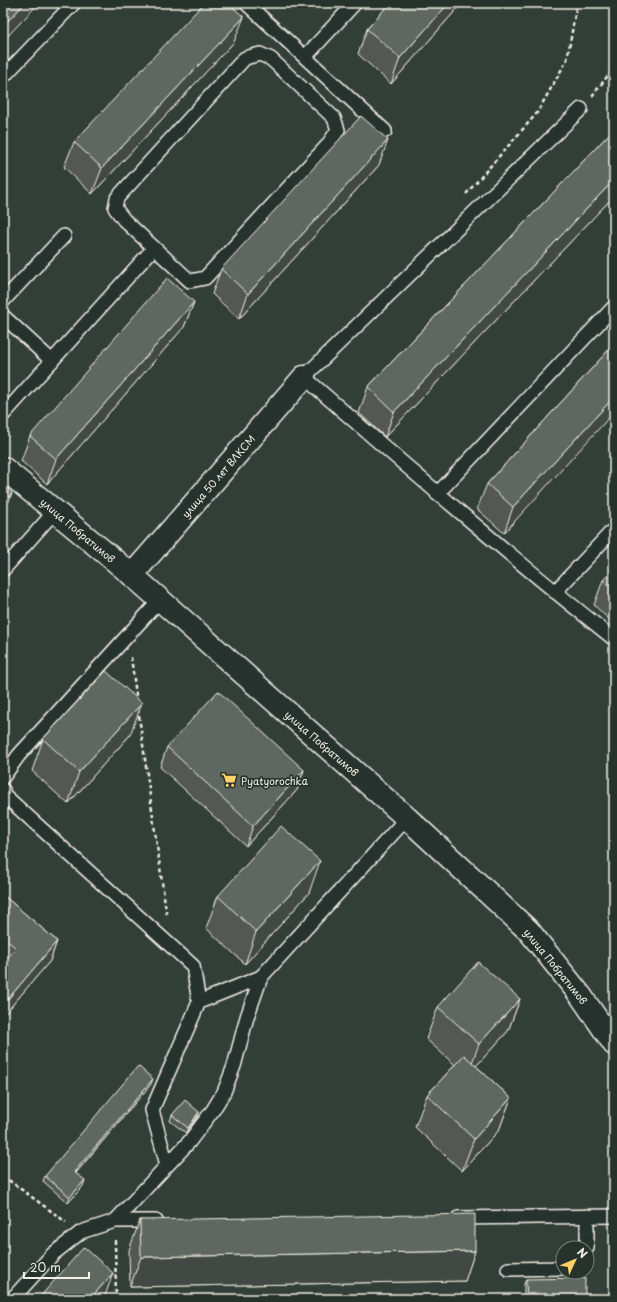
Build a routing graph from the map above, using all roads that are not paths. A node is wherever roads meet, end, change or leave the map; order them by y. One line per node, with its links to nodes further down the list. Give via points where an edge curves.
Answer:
1 (74, 3): 5 (lane)
2 (246, 3): 4 (lane)
3 (355, 3): 4 (lane)
4 (305, 57): 7 (lane)
5 (3, 77)
6 (582, 109): 14 (lane)
7 (385, 131)
8 (64, 236): 10 (lane)
9 (154, 248): 9 (lane, via 115,208 117,198 245,58 260,54 271,59 334,118 338,130 327,146 205,278 190,280); 13 (lane)
10 (3, 301)
11 (614, 307): 17 (lane)
12 (3, 316): 13 (lane)
13 (52, 361): 15 (lane)
14 (304, 377): 17 (lane); 21 (street, улица 50 лет ВЛКСМ)
15 (3, 415)
16 (3, 468): 18 (street, улица Побратимов)
17 (437, 494): 22 (lane)
18 (55, 511): 20 (lane); 21 (street, улица Побратимов)
19 (614, 529): 22 (lane)
20 (3, 570)
21 (132, 575): 23 (street, улица Побратимов)
22 (555, 592): 24 (lane)
23 (160, 600): 25 (lane, via 19,755); 27 (street, улица Побратимов)
24 (614, 638)
25 (3, 777)
26 (3, 790): 29 (lane, via 3,794 193,966)
27 (407, 818): 28 (lane); 30 (street, улица Побратимов, via 529,931 581,996)
28 (261, 977): 29 (lane); 31 (lane, via 224,1092 189,1142)
29 (199, 1002): 31 (lane, via 152,1110)
30 (614, 1044)
31 (167, 1165): 36 (lane)
32 (586, 1216): 33 (lane); 34 (lane); 37 (lane)
33 (614, 1216)
34 (443, 1218)
35 (171, 1220): 36 (lane)
36 (115, 1221): 40 (lane, via 81,1232 53,1254)
37 (587, 1240)
38 (555, 1268): 39 (lane)
39 (508, 1269)
40 (12, 1299)

